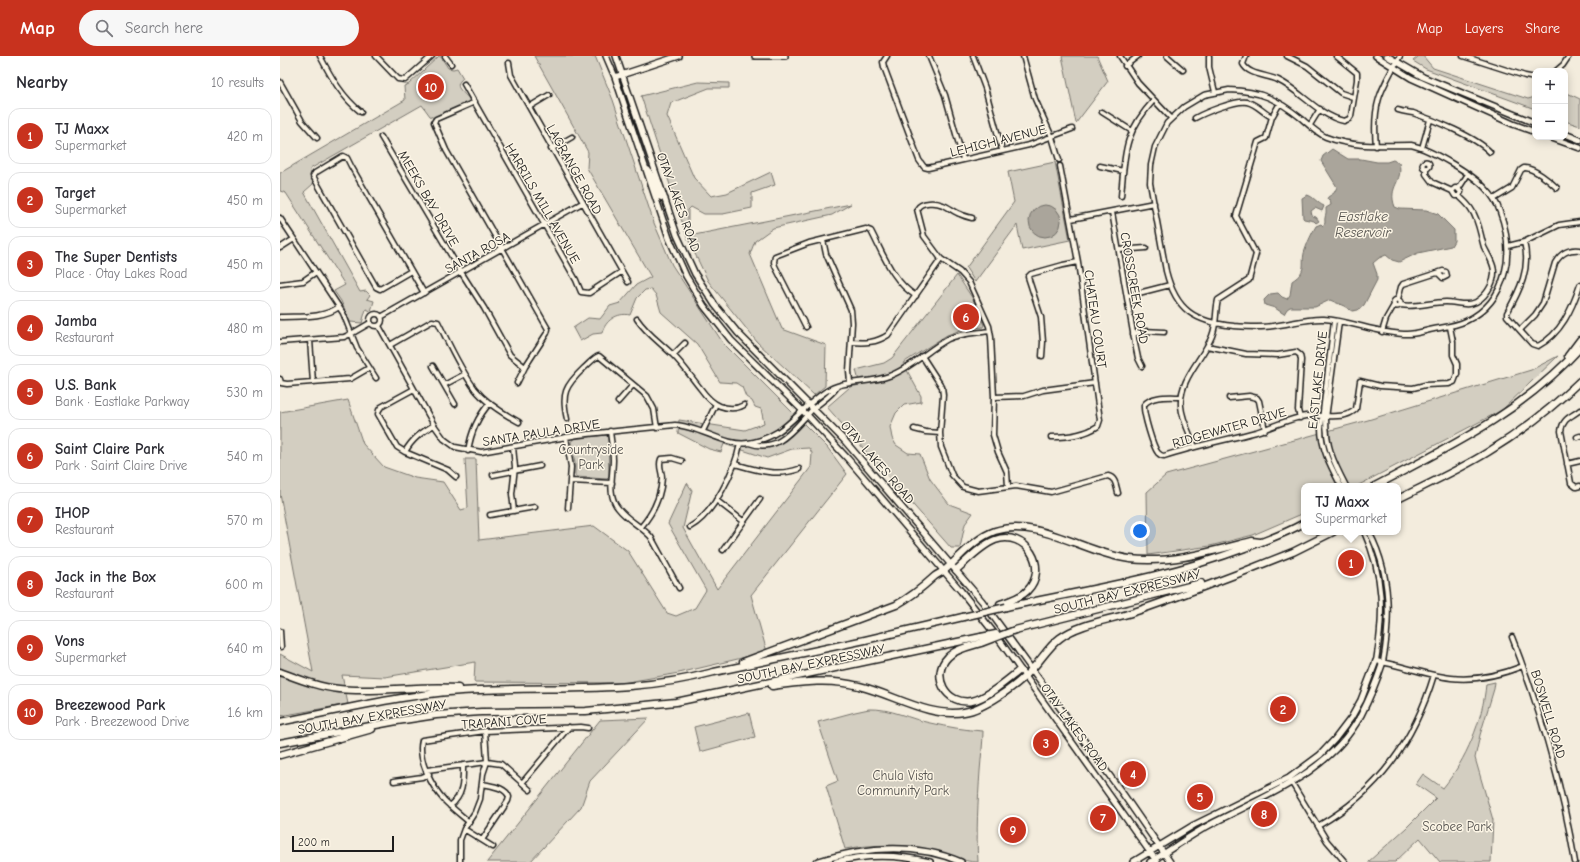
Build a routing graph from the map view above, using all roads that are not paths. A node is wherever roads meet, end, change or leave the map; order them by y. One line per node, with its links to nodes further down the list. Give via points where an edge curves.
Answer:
1 (320, 56): 48 (street, via 339,90)
2 (376, 56): 3 (street, via 398,79 405,80)
3 (432, 56)
4 (445, 56): 28 (street)
5 (606, 56): 35 (main road, OTAY LAKES ROAD)
6 (616, 56): 34 (main road, OTAY LAKES ROAD)
7 (679, 56): 34 (main road)
8 (755, 56): 9 (main road)
9 (785, 56)
10 (887, 56): 72 (street, LEHIGH AVENUE, via 882,62 922,166 928,168)
11 (929, 56): 72 (street, via 945,95)
12 (972, 56): 70 (street, via 985,88)
13 (1023, 56): 62 (street, via 1037,105)
14 (1120, 56): 30 (street)
15 (1138, 56): 30 (street)
16 (1167, 56): 33 (street)
17 (1209, 56): 39 (street)
18 (1246, 56): 46 (street, via 1244,68 1290,86)
19 (1287, 56): 41 (street, via 1307,66 1341,92)
20 (1336, 56): 41 (street, via 1357,73)
21 (1376, 56): 31 (main road)
22 (1387, 56): 27 (main road)
23 (1400, 56): 27 (street)
24 (1463, 56): 26 (street)
25 (1570, 56): 32 (street)
26 (1469, 58): 36 (street)
27 (1396, 62): 31 (street); 54 (main road, via 1423,77)
28 (451, 64)
29 (509, 64): 45 (street, LAGRANGE ROAD, via 511,75)
30 (1125, 66): 42 (street)
31 (1393, 67): 58 (main road, via 1416,80); 66 (street, via 1377,103 1374,120)
32 (1560, 68)
33 (1183, 70)
34 (623, 74): 35 (main road); 85 (main road, OTAY LAKES ROAD)
35 (615, 77): 74 (main road, OTAY LAKES ROAD)
36 (1532, 77)
37 (280, 82): 63 (street, via 302,121)
38 (464, 84): 43 (street, HARRILS MILL AVENUE)
39 (1215, 92): 44 (street, via 1255,92); 51 (street, via 1193,101)
40 (549, 95): 45 (street)
41 (1353, 97): 46 (street, via 1351,116 1346,121)
42 (1154, 100): 51 (street); 57 (street)
43 (475, 102): 94 (street, HARRILS MILL AVENUE); 101 (street, via 434,122 446,150)
44 (1280, 103): 50 (street); 55 (street)
45 (528, 107): 69 (street, LAGRANGE ROAD)
46 (1320, 109): 55 (street)
47 (1398, 110): 53 (street)
48 (361, 112)
49 (1102, 112): 57 (street)
50 (1272, 117): 52 (street, via 1246,102 1214,109); 128 (street, via 1266,138 1258,142 1236,216 1256,254 1249,280 1218,300)
51 (1171, 118): 88 (street, via 1157,140 1152,159 1150,177)
52 (1195, 118)
53 (1430, 120): 67 (street); 71 (street, via 1479,142)
54 (1532, 123)
55 (1310, 125): 66 (street, via 1332,139)
56 (1072, 129): 62 (street, LEHIGH AVENUE)
57 (1132, 131): 78 (street)
58 (1532, 131)
59 (1568, 135): 65 (main road)
60 (381, 137): 108 (street, MEEKS BAY DRIVE)
61 (572, 137): 69 (street)
62 (1052, 137): 70 (street, LEHIGH AVENUE); 73 (street)
63 (317, 138)
64 (1557, 140): 68 (main road)
65 (1580, 140)
66 (1376, 146): 67 (street, via 1411,145)
67 (1422, 148): 79 (street)
68 (1580, 148)
69 (551, 149): 87 (street, LAGRANGE ROAD)
70 (1002, 150): 72 (street, LEHIGH AVENUE)
71 (1490, 152)
72 (963, 159)
73 (1059, 160)
74 (644, 164): 85 (main road, via 654,179 660,197); 177 (main road, OTAY LAKES ROAD, via 675,253 704,306 731,340)
75 (1060, 166): 92 (street, CHATEAU COURT)
76 (1100, 166): 78 (street)
77 (1426, 168): 82 (street, via 1426,174 1432,182)
78 (1123, 171): 83 (street)
79 (1468, 174): 80 (street); 86 (street)
80 (1459, 188): 82 (street); 84 (street)
81 (1557, 188): 86 (street, via 1530,169 1524,168 1512,188)
82 (1452, 191): 84 (street, via 1455,196)
83 (1121, 196)
84 (1459, 196): 120 (street, via 1477,220 1486,252 1494,267 1492,283 1476,302 1467,305 1447,302 1411,307)
85 (665, 199): 175 (main road, OTAY LAKES ROAD, via 683,249 715,305 738,333)
86 (1494, 199): 98 (street, via 1502,216)
87 (582, 203): 94 (street, SANTA ROSA); 109 (street, LAGRANGE ROAD)
88 (1154, 203): 89 (street); 113 (street)
89 (1112, 212): 92 (street); 102 (street, CROSSCREEK ROAD)
90 (280, 218): 95 (street)
91 (972, 218): 104 (street, via 960,215 943,204 918,206 924,236)
92 (1071, 219): 105 (street, CHATEAU COURT)
93 (1580, 222): 97 (street, via 1555,226)
94 (544, 225): 101 (street, SANTA ROSA); 109 (street, HARRILS MILL AVENUE, via 581,292 589,293)
95 (294, 239): 99 (street); 107 (street)
96 (822, 240): 116 (street, via 870,230 898,280); 130 (street, via 781,253 774,258 777,271); 141 (street, via 851,310)
97 (1524, 242): 98 (street); 132 (street, via 1525,270 1507,313)
98 (1508, 246): 131 (street, via 1506,271 1492,299 1475,316)
99 (280, 248)
100 (1146, 248): 102 (street)
101 (502, 250): 108 (street, SANTA ROSA); 151 (street, via 548,329)
102 (1119, 250): 117 (street, CROSSCREEK ROAD)
103 (1580, 250): 132 (street, via 1568,251 1558,258 1543,303)
104 (941, 259): 116 (street); 133 (street, via 960,272 969,282)
105 (1078, 262): 148 (street, via 1031,274 1028,277 1040,317); 161 (street, CHATEAU COURT)
106 (412, 271): 106 (street, via 347,158 343,156 315,173 313,176 376,287 386,287); 115 (street)
107 (316, 272): 112 (street, via 303,281); 121 (street)
108 (460, 272): 115 (street, SANTA ROSA); 151 (street, MEEKS BAY DRIVE, via 510,355)
109 (622, 272): 111 (street, LAGRANGE ROAD)
110 (1438, 273): 118 (street, via 1403,284)
111 (628, 282)
112 (280, 284)
113 (1170, 285): 117 (street); 128 (street, via 1183,307 1203,321)
114 (1580, 286): 132 (street, via 1555,335 1538,346 1532,344)
115 (424, 293): 123 (street, SANTA ROSA)
116 (916, 296): 141 (street, via 890,332 881,340)
117 (1127, 296): 137 (street, CROSSCREEK ROAD)
118 (1398, 300): 119 (street, via 1394,301); 120 (street)
119 (1394, 305): 120 (street); 135 (street)
120 (1401, 305)
121 (339, 307): 122 (street, via 320,315); 136 (street)
122 (280, 317)
123 (381, 317): 127 (street, via 373,315); 129 (street, via 382,323)
124 (636, 319): 146 (street)
125 (1334, 321): 126 (street); 128 (street, via 1310,320 1265,327); 178 (street, EASTLAKE DRIVE)
126 (1340, 322): 135 (street); 179 (street, EASTLAKE DRIVE)
127 (370, 323): 129 (street, via 375,327); 136 (street)
128 (1215, 324): 144 (street)
129 (379, 326): 143 (street, SANTA PAULA DRIVE)
130 (806, 327)
131 (1450, 327): 135 (street, via 1406,334); 179 (street, RIDGEWATER DRIVE, via 1453,355 1457,364 1454,382 1413,388 1380,386 1360,381 1356,409 1341,417)
132 (1520, 330)
133 (990, 331): 147 (street, via 950,338); 167 (street)
134 (1164, 332): 137 (street, via 1143,331)
135 (1382, 332)
136 (351, 334): 138 (street); 152 (street)
137 (1133, 334): 150 (street, CROSSCREEK ROAD)
138 (310, 340): 140 (street); 158 (street)
139 (1580, 340): 156 (highway)
140 (280, 342)
141 (851, 342): 159 (street)
142 (685, 343): 146 (street)
143 (390, 345): 153 (street, via 432,321 438,322); 165 (street, SANTA PAULA DRIVE)
144 (1207, 346): 168 (street, via 1187,379); 181 (street, via 1244,354 1299,354 1302,360 1298,410)
145 (1580, 348): 156 (highway)
146 (673, 355): 173 (street)
147 (922, 356): 159 (street, via 891,375); 190 (street, via 942,387)
148 (1042, 356)
149 (433, 366): 163 (street)
150 (1142, 366)
151 (525, 367): 160 (street)
152 (369, 368): 154 (street); 158 (street, via 350,379)
153 (465, 374): 163 (street); 171 (street, via 476,390)
154 (376, 378)
155 (280, 379): 158 (street, via 282,383 288,384)
156 (1549, 379): 212 (highway, via 1487,426)
157 (1580, 381): 166 (highway)
158 (313, 382)
159 (850, 382): 175 (street, via 837,387 834,392)
160 (518, 383)
161 (1095, 383): 167 (street, via 1043,390 1024,396); 192 (street, CHATEAU COURT, via 1100,420 1098,426 1074,435)
162 (633, 385): 170 (street); 182 (street, via 602,358 597,357 568,387 564,404); 185 (street, via 651,402)
163 (444, 386): 172 (street)
164 (1580, 386): 166 (highway)
165 (414, 389): 184 (street, SANTA PAULA DRIVE); 198 (street, via 382,407 378,414 397,447)
166 (1564, 396): 216 (highway, via 1494,449)
167 (994, 397): 213 (street, via 994,437 1007,472)
168 (1181, 397): 196 (street, via 1183,416); 196 (street, RIDGEWATER DRIVE, via 1150,400 1144,405 1148,427 1157,451 1162,456)
169 (1229, 398): 187 (street, via 1257,398)
170 (618, 402)
171 (490, 403): 183 (street); 197 (street, via 473,428)
172 (455, 404)
173 (716, 404): 174 (street, via 730,408); 189 (street)
174 (744, 405)
175 (812, 406): 177 (street, SANTA PAULA DRIVE); 180 (street, SANTA PAULA DRIVE); 232 (main road, OTAY LAKES ROAD)
176 (1580, 410): 202 (street, via 1562,424)
177 (803, 411): 180 (main road, OTAY LAKES ROAD); 193 (street, SANTA PAULA DRIVE, via 772,436)
178 (1322, 415): 179 (street, RIDGEWATER DRIVE); 181 (street, RIDGEWATER DRIVE); 210 (street, EASTLAKE DRIVE, via 1321,440 1325,454)
179 (1327, 415): 211 (street, EASTLAKE DRIVE, via 1326,435 1329,450)
180 (808, 416): 193 (street, SANTA PAULA DRIVE, via 791,432 771,445 759,447); 235 (main road, OTAY LAKES ROAD, via 866,479)
181 (1300, 418): 187 (street, RIDGEWATER DRIVE)
182 (567, 419)
183 (519, 422)
184 (434, 425): 197 (street, SANTA PAULA DRIVE, via 449,443); 198 (street, via 412,440)
185 (657, 428): 188 (street, SANTA PAULA DRIVE); 189 (street, SANTA PAULA DRIVE, via 683,426)
186 (914, 429): 190 (street)
187 (1264, 430): 196 (street, RIDGEWATER DRIVE)
188 (610, 431): 191 (street, SANTA PAULA DRIVE); 209 (street)
189 (703, 431): 194 (street, SANTA PAULA DRIVE)
190 (940, 433): 213 (street, via 942,452 952,475 961,485 978,491)
191 (566, 437): 195 (street, SANTA PAULA DRIVE); 208 (street, via 571,466)
192 (1051, 437)
193 (749, 443): 194 (street, SANTA PAULA DRIVE)
194 (740, 444): 201 (street)
195 (513, 447): 197 (street, SANTA PAULA DRIVE, via 481,452); 205 (street)
196 (1195, 447)
197 (468, 451)
198 (405, 452): 207 (street, via 448,470)
199 (682, 461): 225 (street, via 662,459 662,477 656,503)
200 (1580, 461): 202 (street)
201 (735, 464): 204 (street, via 757,471 789,472); 218 (street)
202 (1567, 464): 214 (street, via 1571,483 1576,487)
203 (540, 466): 205 (street)
204 (799, 469)
205 (515, 471): 206 (street); 221 (street, via 512,494)
206 (493, 475)
207 (456, 477)
208 (570, 481): 209 (street); 220 (street)
209 (612, 483): 225 (street, via 615,504 624,515)
210 (1342, 483)
211 (1342, 483)
212 (1380, 483)
213 (1008, 486): 215 (street, via 1054,492 1108,476 1114,479)
214 (1580, 486)
215 (1118, 493)
216 (1401, 497)
217 (760, 499): 223 (street)
218 (716, 500): 223 (street); 226 (street, via 696,524)
219 (535, 508): 221 (street)
220 (568, 508)
221 (514, 511): 222 (street)
222 (490, 515)
223 (743, 521): 231 (street)
224 (1301, 524): 230 (highway, SOUTH BAY EXPRESSWAY)
225 (641, 527): 236 (street, via 651,537)
226 (690, 527)
227 (1327, 535): 234 (highway, SOUTH BAY EXPRESSWAY, via 1287,555)
228 (1367, 535): 242 (street, via 1376,564 1382,601)
229 (1368, 535): 243 (street, via 1379,555 1388,595 1387,641)
230 (1260, 542): 232 (highway, via 1252,541 1202,553 1142,560 1105,554 1033,529 1010,528 981,538); 237 (highway, SOUTH BAY EXPRESSWAY, via 1212,560 1167,572)
231 (723, 550)
232 (951, 564): 233 (main road, OTAY LAKES ROAD); 235 (highway)
233 (956, 570): 237 (highway, via 997,540 1010,539 1024,545 1035,561 1034,581 1024,594); 246 (main road, OTAY LAKES ROAD)
234 (1248, 570): 240 (highway, SOUTH BAY EXPRESSWAY, bridge); 246 (highway, via 1134,612 1072,631 1053,644)
235 (944, 571): 245 (main road, OTAY LAKES ROAD, via 988,624); 248 (highway, via 914,595 890,608)
236 (679, 588)
237 (1003, 606): 248 (highway, SOUTH BAY EXPRESSWAY, bridge, via 865,640)
238 (280, 630): 241 (street)
239 (1512, 637): 244 (street, BOSWELL ROAD)
240 (981, 640): 245 (highway, via 953,653 944,662 941,680 950,696 962,701 977,700); 251 (highway, SOUTH BAY EXPRESSWAY)
241 (281, 647)
242 (1376, 661): 243 (street); 264 (main road, via 1362,700 1351,718 1320,755)
243 (1383, 662): 249 (street); 264 (main road, via 1373,691 1350,732 1325,760)
244 (1523, 666): 249 (street, via 1504,674 1482,678); 288 (street, BOSWELL ROAD, via 1559,782)
245 (1020, 670): 250 (main road, OTAY LAKES ROAD)
246 (1032, 670): 250 (highway); 273 (main road, OTAY LAKES ROAD)
247 (280, 672): 252 (highway, via 317,685 338,689 437,687)
248 (714, 672): 252 (highway, SOUTH BAY EXPRESSWAY, via 676,681 616,688)
249 (1434, 675): 270 (street, via 1413,730 1391,763 1356,800)
250 (1025, 676): 251 (highway, via 986,704 957,713 932,710 866,688 837,682 808,682); 275 (main road, OTAY LAKES ROAD)
251 (743, 689): 253 (highway, SOUTH BAY EXPRESSWAY, via 628,708)
252 (479, 690): 254 (highway, SOUTH BAY EXPRESSWAY, via 401,698)
253 (436, 715): 258 (highway, SOUTH BAY EXPRESSWAY); 259 (highway, via 356,733)
254 (280, 722)
255 (569, 727): 256 (street, TRAPANI COVE); 257 (street, TRAPANI COVE); 265 (street)
256 (588, 728)
257 (484, 731): 260 (street); 262 (street, TRAPANI COVE, via 422,740 422,760)
258 (280, 743)
259 (280, 755)
260 (487, 762): 261 (street); 265 (street, via 501,764); 266 (street)
261 (463, 765): 262 (street); 268 (street, via 461,791 458,800)
262 (428, 772): 263 (street); 268 (street, via 433,785)
263 (394, 781)
264 (1290, 781): 270 (street); 273 (main road, via 1215,814); 277 (main road, via 1187,838)
265 (522, 783): 267 (street)
266 (483, 784): 269 (street, via 480,799); 272 (street, via 497,787 509,797)
267 (530, 790)
268 (450, 806): 269 (street)
269 (469, 822): 271 (street)
270 (1318, 826): 287 (street)
271 (464, 829): 272 (street); 279 (street, via 460,840)
272 (482, 840): 274 (street)
273 (1159, 846): 275 (main road); 277 (main road, OTAY LAKES ROAD)
274 (493, 847)
275 (1150, 852): 278 (main road, OTAY LAKES ROAD); 285 (main road)
276 (843, 854): 280 (main road); 281 (main road); 284 (main road, via 901,848)
277 (1164, 854): 278 (main road); 286 (main road, OTAY LAKES ROAD)
278 (1154, 861)
279 (460, 862)
280 (816, 862)
281 (831, 862)
282 (836, 862): 283 (main road, via 882,856)
283 (930, 862)
284 (961, 862)
285 (1133, 862)
286 (1170, 862)
287 (1345, 862)
288 (1575, 862)

